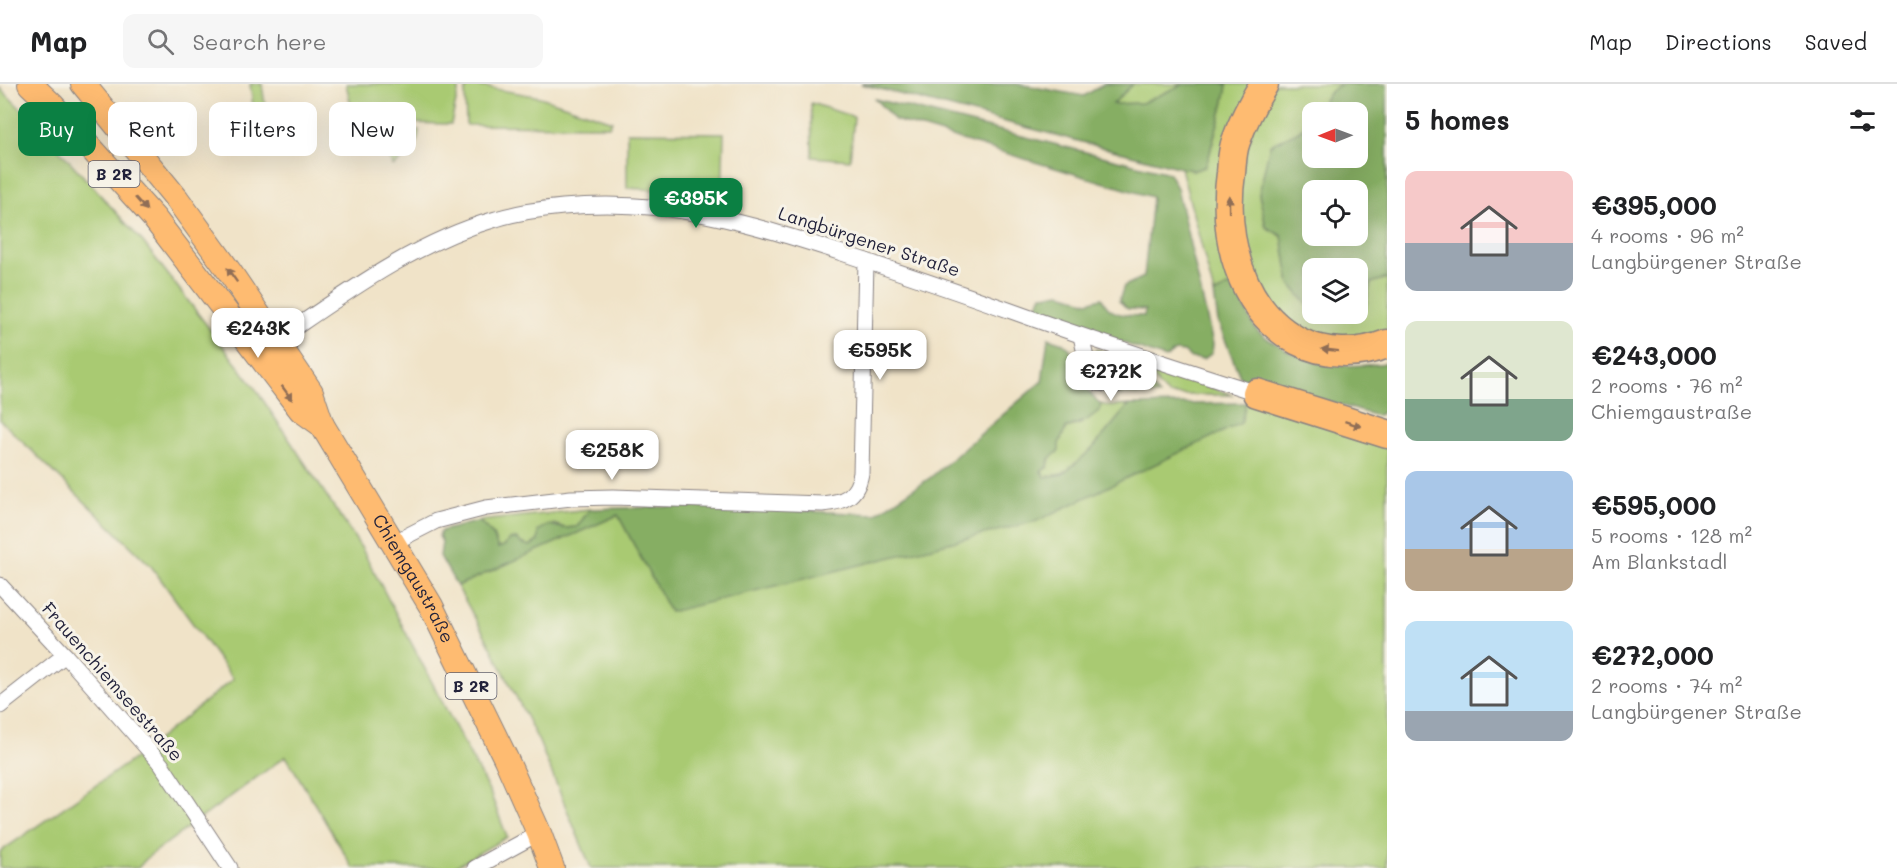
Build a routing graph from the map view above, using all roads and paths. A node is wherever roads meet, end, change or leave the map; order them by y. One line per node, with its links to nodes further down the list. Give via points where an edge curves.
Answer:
1 (30, 84): 5 (main road, Chiemgaustraße / B 2R, one-way to 5, via 154,218)
2 (82, 84): 7 (main road, Chiemgaustraße / B 2R, one-way to 2, via 177,199)
3 (1264, 84): 8 (highway, one-way to 3, via 1345,352 1308,346 1276,326 1256,304 1240,272 1229,231 1229,187 1235,144 1249,108)
4 (866, 261): 6 (street, Langbürgener Straße); 7 (street, Langbürgener Straße, via 772,230 680,209 622,204 536,210 496,219 385,267); 13 (street, via 860,482 855,491 838,503 599,497 486,508 436,521)
5 (244, 334): 7 (street, via 264,343); 11 (main road, Chiemgaustraße / B 2R, one-way to 11, via 301,410)
6 (1081, 336): 9 (street, Langbürgener Straße); 9 (street, via 1089,371 1098,383 1116,385 1129,376 1131,364)
7 (277, 340): 11 (main road, Chiemgaustraße / B 2R, via 311,392)
8 (1387, 344)
9 (1122, 349): 10 (street, Langbürgener Straße)
10 (1257, 393): 12 (highway, one-way to 12)
11 (322, 425): 13 (main road, Chiemgaustraße / B 2R)
12 (1387, 434)
13 (393, 543): 17 (main road, Chiemgaustraße / B 2R, via 431,606)
14 (0, 585): 15 (street, Frauenchiemseestraße)
15 (65, 655): 16 (street); 18 (street, Frauenchiemseestraße, via 161,764)
16 (0, 706)
17 (539, 833): 19 (street); 20 (main road, Chiemgaustraße / B 2R)
18 (230, 868)
19 (475, 868)
20 (552, 868)

